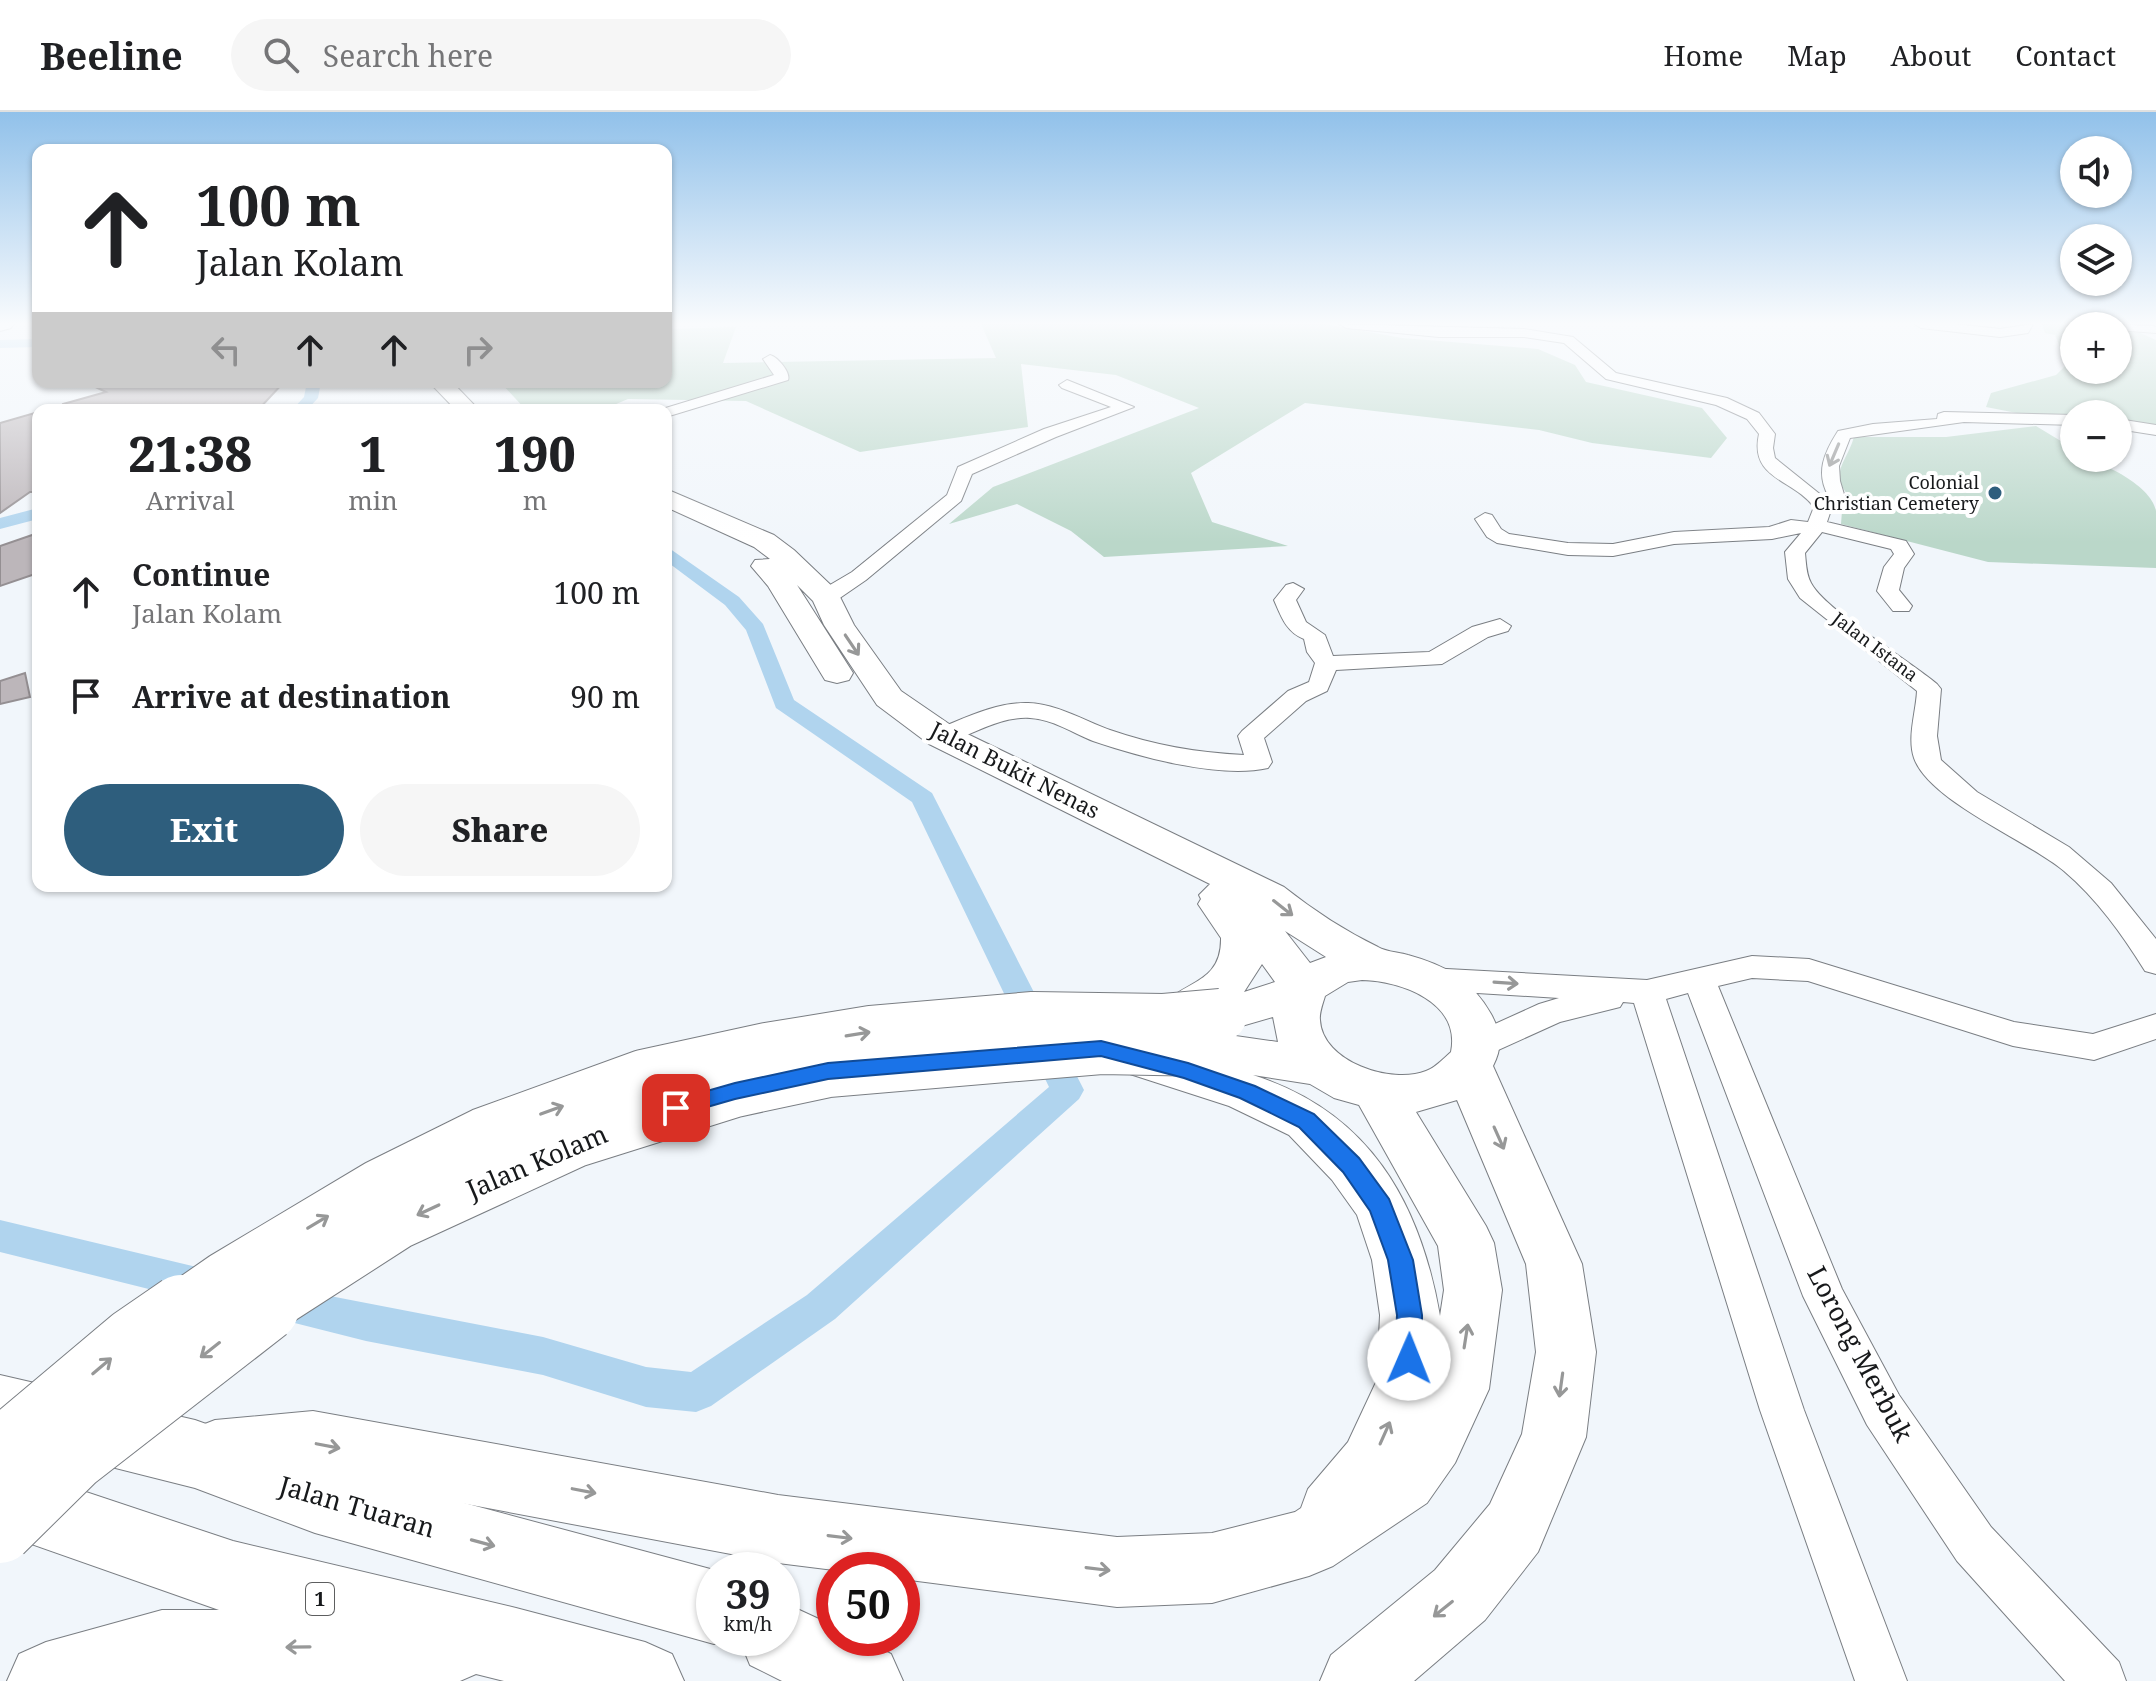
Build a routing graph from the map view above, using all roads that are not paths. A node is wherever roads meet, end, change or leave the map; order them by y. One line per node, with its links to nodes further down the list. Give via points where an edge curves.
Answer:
1 (715, 397): 4 (street)
2 (1100, 397): 13 (street, via 1126,407 964,471 955,497)
3 (1704, 397): 11 (street, via 1753,416 1767,434 1770,466 1810,489)
4 (672, 410)
5 (2060, 420): 11 (street, one-way to 11, via 1962,418 1844,435 1828,469 1837,501)
6 (2132, 426): 7 (street)
7 (2156, 430)
8 (672, 500): 13 (main road, Jalan Bukit Nenas, via 764,541)
9 (672, 514): 18 (main road, Jalan Bukit Nenas, via 736,544 763,564 780,581 836,671 870,710 1012,797)
10 (1485, 519): 11 (street, via 1504,539 1613,550 1674,538 1772,533)
11 (1818, 520): 14 (street, via 1899,545 1904,554 1894,567 1888,591); 19 (street, Jalan Istana, via 1795,552 1800,585 1838,621 1929,689 1923,747 1930,764 1952,787 2088,876)
12 (1293, 589): 16 (street, via 1285,600 1295,626 1314,635)
13 (826, 597): 17 (main road, Jalan Bukit Nenas, one-way to 17, via 889,698)
14 (1901, 606)
15 (1500, 626): 16 (street, via 1434,659)
16 (1327, 663): 17 (street, via 1319,686 1297,696 1251,736 1259,762 1249,764 1147,749 1047,713 1019,711)
17 (942, 736): 20 (main road, Jalan Bukit Nenas, one-way to 20, via 1269,897)
18 (1197, 886): 23 (main road, Jalan Bukit Nenas, via 1248,913); 26 (main road, via 1231,914 1246,942)
19 (2156, 963)
20 (1372, 964): 21 (main road); 23 (main road, via 1321,974)
21 (1428, 979): 24 (street, one-way to 24); 27 (main road, via 1452,994 1469,1014 1477,1036)
22 (1699, 979): 24 (street); 25 (street, via 1752,967 1809,970 2013,1034 2094,1047); 46 (street, Lorong Merbuk, via 1824,1296 1883,1410 1974,1544)
23 (1304, 988): 26 (main road, Jalan Kolam); 28 (main road, via 1294,1006 1294,1026 1302,1047)
24 (1636, 992): 27 (street, via 1551,1012); 45 (street)
25 (2156, 1026)
26 (1210, 1032): 28 (main road, Jalan Kolam); 31 (main road, Jalan Kolam, one-way to 26, bridge, via 133,1341 224,1278 378,1186 483,1134 643,1076 871,1032 1033,1018 1164,1020); 35 (main road, Jalan Kolam, one-way to 35, bridge, via 1101,1048 828,1071 735,1091 576,1141 398,1223 318,1272 240,1326 73,1458); 36 (main road, one-way to 26, via 1371,1465 1408,1381 1410,1315 1400,1260 1381,1206 1351,1165 1307,1121 1247,1092)
27 (1472, 1057): 29 (main road, via 1462,1076 1439,1089 1410,1095); 44 (main road, one-way to 44, via 1554,1264 1566,1352 1554,1437 1514,1528 1460,1595)
28 (1321, 1067): 29 (main road, via 1347,1083)
29 (1377, 1092): 36 (main road, one-way to 29, via 1404,1480 1432,1441 1458,1389 1473,1290 1466,1243)
30 (0, 1407): 32 (main road, Jalan Tuaran)
31 (0, 1453)
32 (195, 1454): 36 (main road, one-way to 36, via 313,1443 778,1529 1117,1572 1212,1568); 38 (main road, Jalan Tuaran, one-way to 38, via 315,1498)
33 (0, 1498): 37 (main road, 1)
34 (0, 1520): 37 (main road)
35 (0, 1530)
36 (1309, 1542)
37 (233, 1578): 39 (main road, 1)
38 (696, 1602)
39 (516, 1646): 41 (main road, one-way to 41, via 162,1648); 42 (main road, 1)
40 (800, 1649): 43 (main road)
41 (46, 1681)
42 (645, 1681)
43 (864, 1681)
44 (1357, 1681)
45 (1881, 1681)
46 (2100, 1681)

